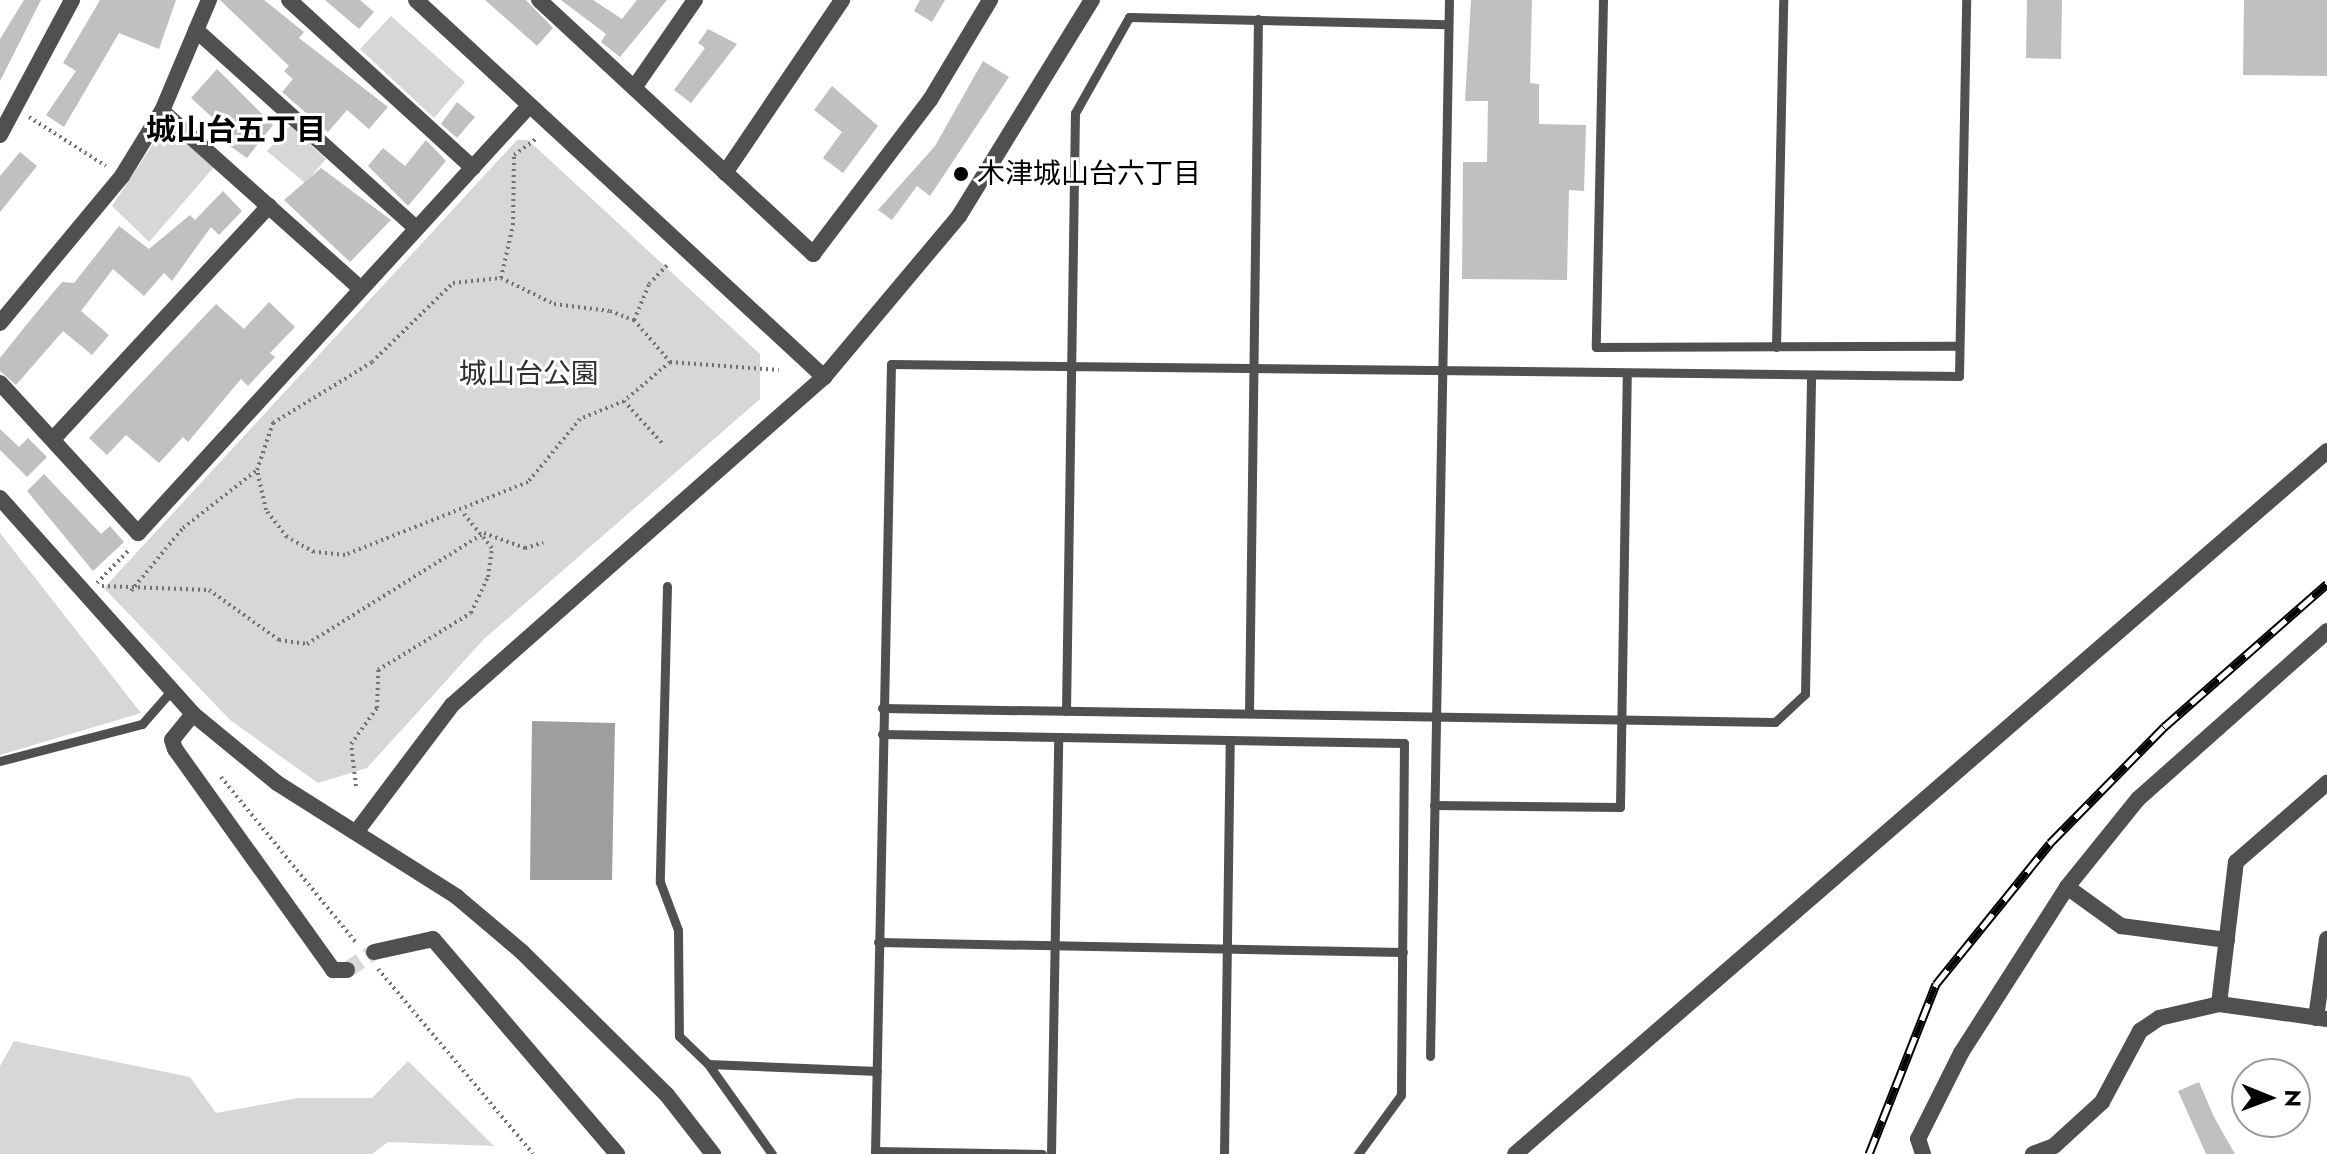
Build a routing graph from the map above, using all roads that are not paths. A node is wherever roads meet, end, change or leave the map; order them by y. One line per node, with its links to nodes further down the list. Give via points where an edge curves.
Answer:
1 (72, 0): 20 (street)
2 (209, 0): 16 (street)
3 (289, 0): 21 (street)
4 (416, 0): 18 (street)
5 (695, 0): 17 (street)
6 (842, 0): 22 (street)
7 (990, 0): 22 (street, via 864,195 813,254)
8 (1092, 0): 34 (street, via 959,216)
9 (1449, 0): 15 (lane)
10 (1603, 0): 28 (lane, via 1596,347)
11 (1783, 0): 28 (lane)
12 (1966, 0): 27 (lane)
13 (542, 1): 17 (street)
14 (1258, 19): 15 (lane); 29 (lane, via 1129,17 1075,113); 30 (lane)
15 (1448, 24): 31 (lane)
16 (196, 30): 19 (street); 24 (street)
17 (634, 88): 22 (street)
18 (529, 106): 21 (street); 34 (street)
19 (162, 111): 23 (street); 26 (street, via 122,176)
20 (0, 135)
21 (473, 168): 24 (street)
22 (725, 173)
23 (269, 206): 25 (street); 36 (street)
24 (415, 227): 25 (street)
25 (359, 287): 36 (street, via 138,533)
26 (0, 323)
27 (1959, 346): 28 (lane); 33 (lane, via 1959,376)
28 (1776, 347)
29 (1073, 365): 30 (lane); 42 (lane, via 891,364); 43 (lane)
30 (1255, 366): 31 (lane); 44 (lane)
31 (1442, 370): 32 (lane); 46 (lane)
32 (1627, 373): 33 (lane); 47 (lane)
33 (1811, 375): 47 (lane, via 1805,694 1775,722)
34 (824, 377): 54 (street, via 452,705)
35 (0, 383): 36 (street)
36 (55, 437)
37 (2327, 451): 77 (street)
38 (0, 498): 41 (street, via 91,590)
39 (667, 586): 67 (lane, via 660,882 678,930 679,1036)
40 (2327, 631): 55 (street, via 2138,799)
41 (171, 691): 45 (street); 51 (lane, via 142,724)
42 (882, 708): 43 (lane); 48 (lane)
43 (1066, 711): 44 (lane)
44 (1249, 713): 46 (lane)
45 (193, 714): 54 (street, via 277,783); 63 (street, via 172,740 175,749 333,970)
46 (1436, 718): 47 (lane); 53 (lane)
47 (1622, 720): 53 (lane, via 1620,807)
48 (882, 734): 49 (lane); 58 (lane)
49 (1058, 737): 50 (lane); 59 (lane)
50 (1230, 742): 60 (lane); 62 (lane, via 1404,743)
51 (0, 761)
52 (2327, 783): 57 (street, via 2236,862)
53 (1434, 805): 66 (lane)
54 (357, 831): 71 (street, via 457,897 522,952 667,1095)
55 (2067, 887): 57 (street, via 2121,926); 78 (street, via 1961,1053 1918,1139)
56 (2327, 939): 65 (street)
57 (2227, 940): 64 (street)
58 (878, 942): 59 (lane); 68 (lane)
59 (1054, 945): 60 (lane); 74 (lane)
60 (1227, 948): 62 (lane); 75 (lane)
61 (374, 952): 70 (street, via 433,939)
62 (1403, 952): 76 (lane, via 1401,1095)
63 (347, 970)
64 (2219, 1004): 65 (street); 79 (street, via 2159,1018 2140,1031 2102,1102 2054,1146)
65 (2321, 1018)
66 (1430, 1056)
67 (708, 1064): 68 (lane); 72 (lane)
68 (877, 1071): 69 (lane)
69 (875, 1152): 73 (lane)
70 (617, 1154)
71 (713, 1154)
72 (772, 1154)
73 (1042, 1154)
74 (1051, 1154)
75 (1224, 1154)
76 (1358, 1154)
77 (1515, 1154)
78 (1923, 1154)
79 (2033, 1154)

